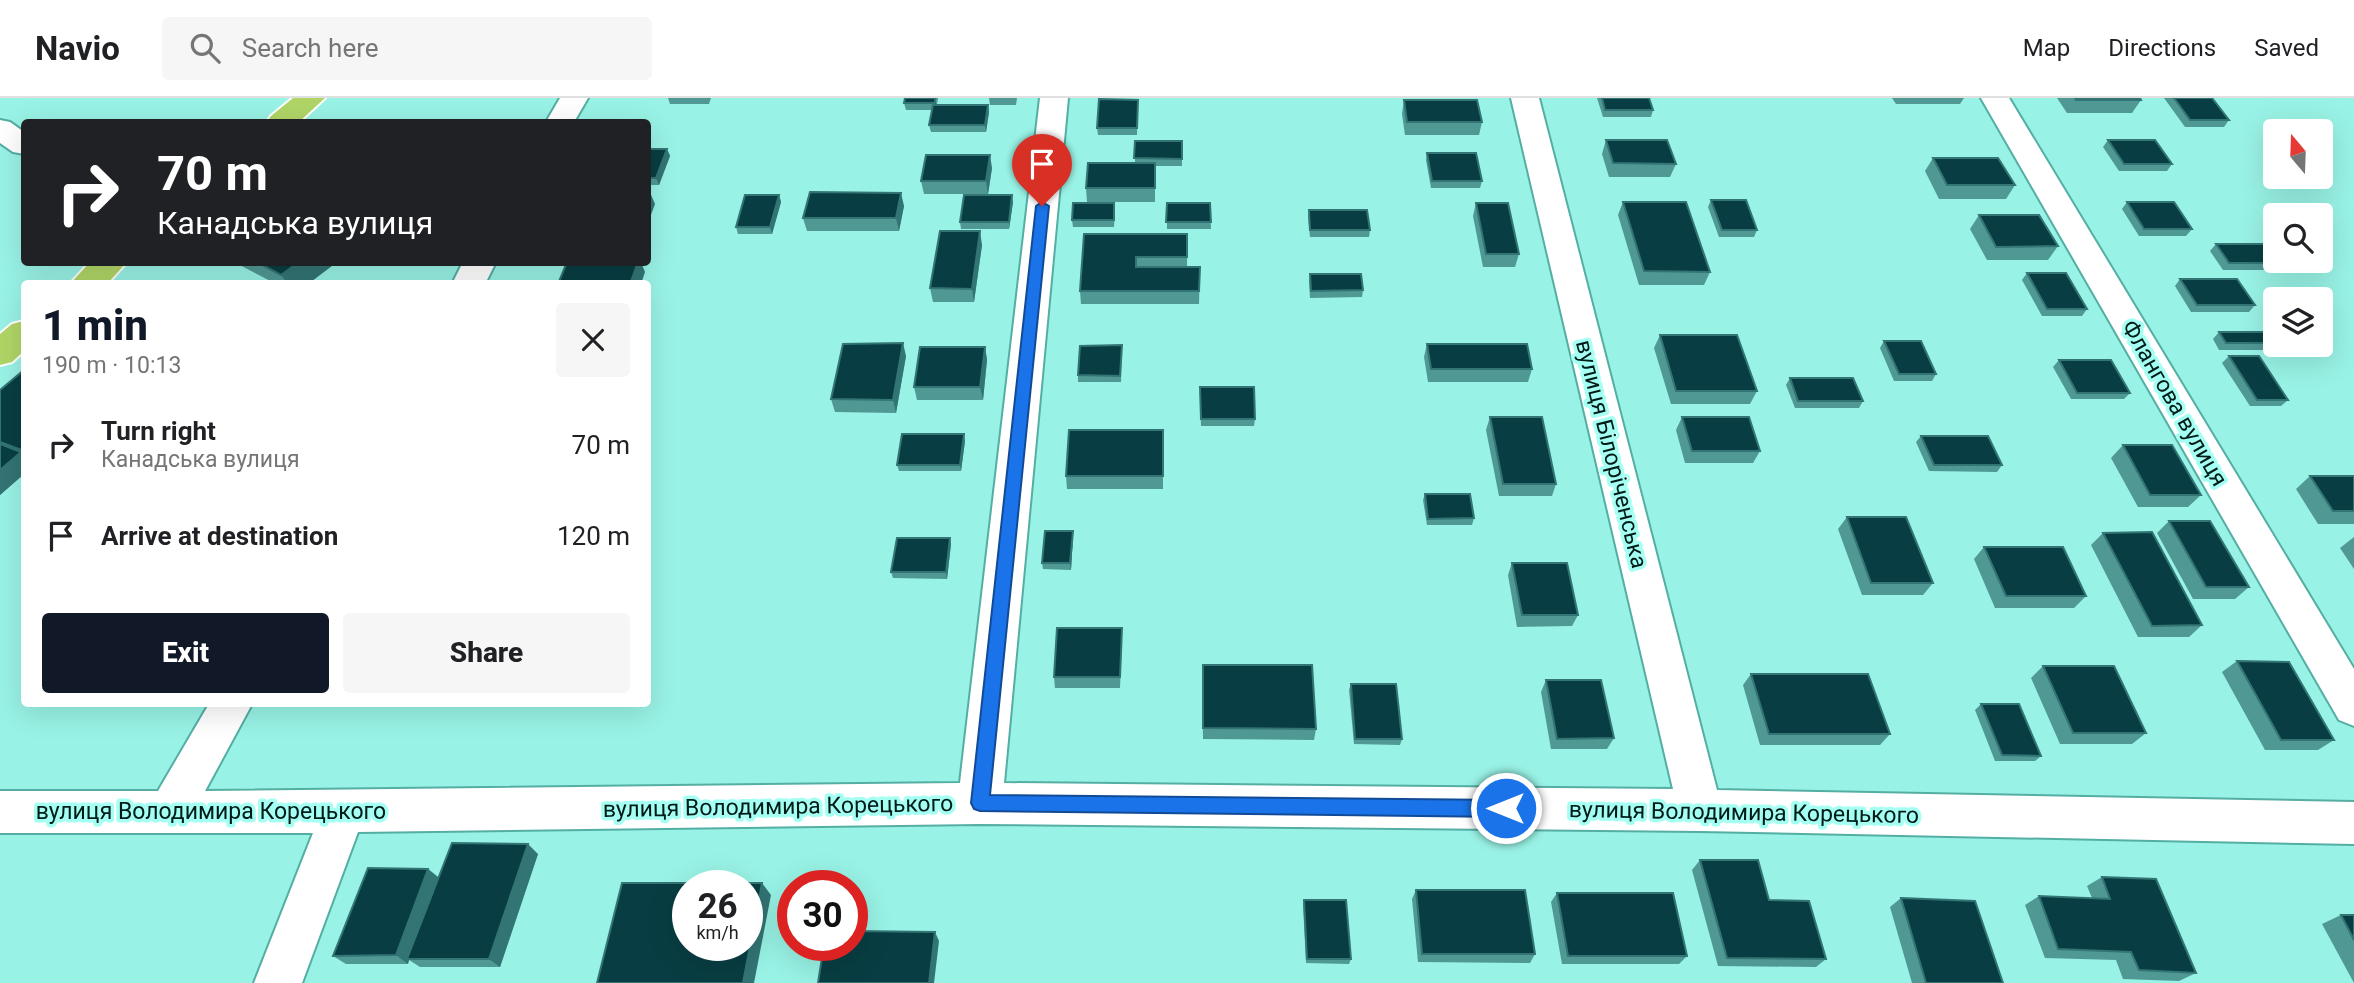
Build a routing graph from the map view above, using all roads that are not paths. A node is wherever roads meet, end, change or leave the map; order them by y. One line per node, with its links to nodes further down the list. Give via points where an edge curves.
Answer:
1 (311, 98): 6 (highway)
2 (574, 98): 7 (street)
3 (1054, 98): 16 (street)
4 (1525, 98): 17 (street, вулиця Білоріченська)
5 (1996, 98): 15 (street, Флангова вулиця)
6 (285, 119)
7 (562, 119)
8 (0, 129): 9 (street)
9 (21, 143)
10 (106, 266): 11 (highway)
11 (91, 280)
12 (21, 336): 13 (highway)
13 (0, 353)
14 (229, 707): 19 (street)
15 (2354, 707)
16 (980, 803): 17 (street, вулиця Володимира Корецького); 20 (street, вулиця Володимира Корецького)
17 (1700, 810): 21 (street, вулиця Володимира Корецького)
18 (0, 811): 19 (street, вулиця Володимира Корецького)
19 (170, 812): 20 (street, вулиця Володимира Корецького)
20 (343, 812): 22 (street)
21 (2354, 822)
22 (278, 983)

